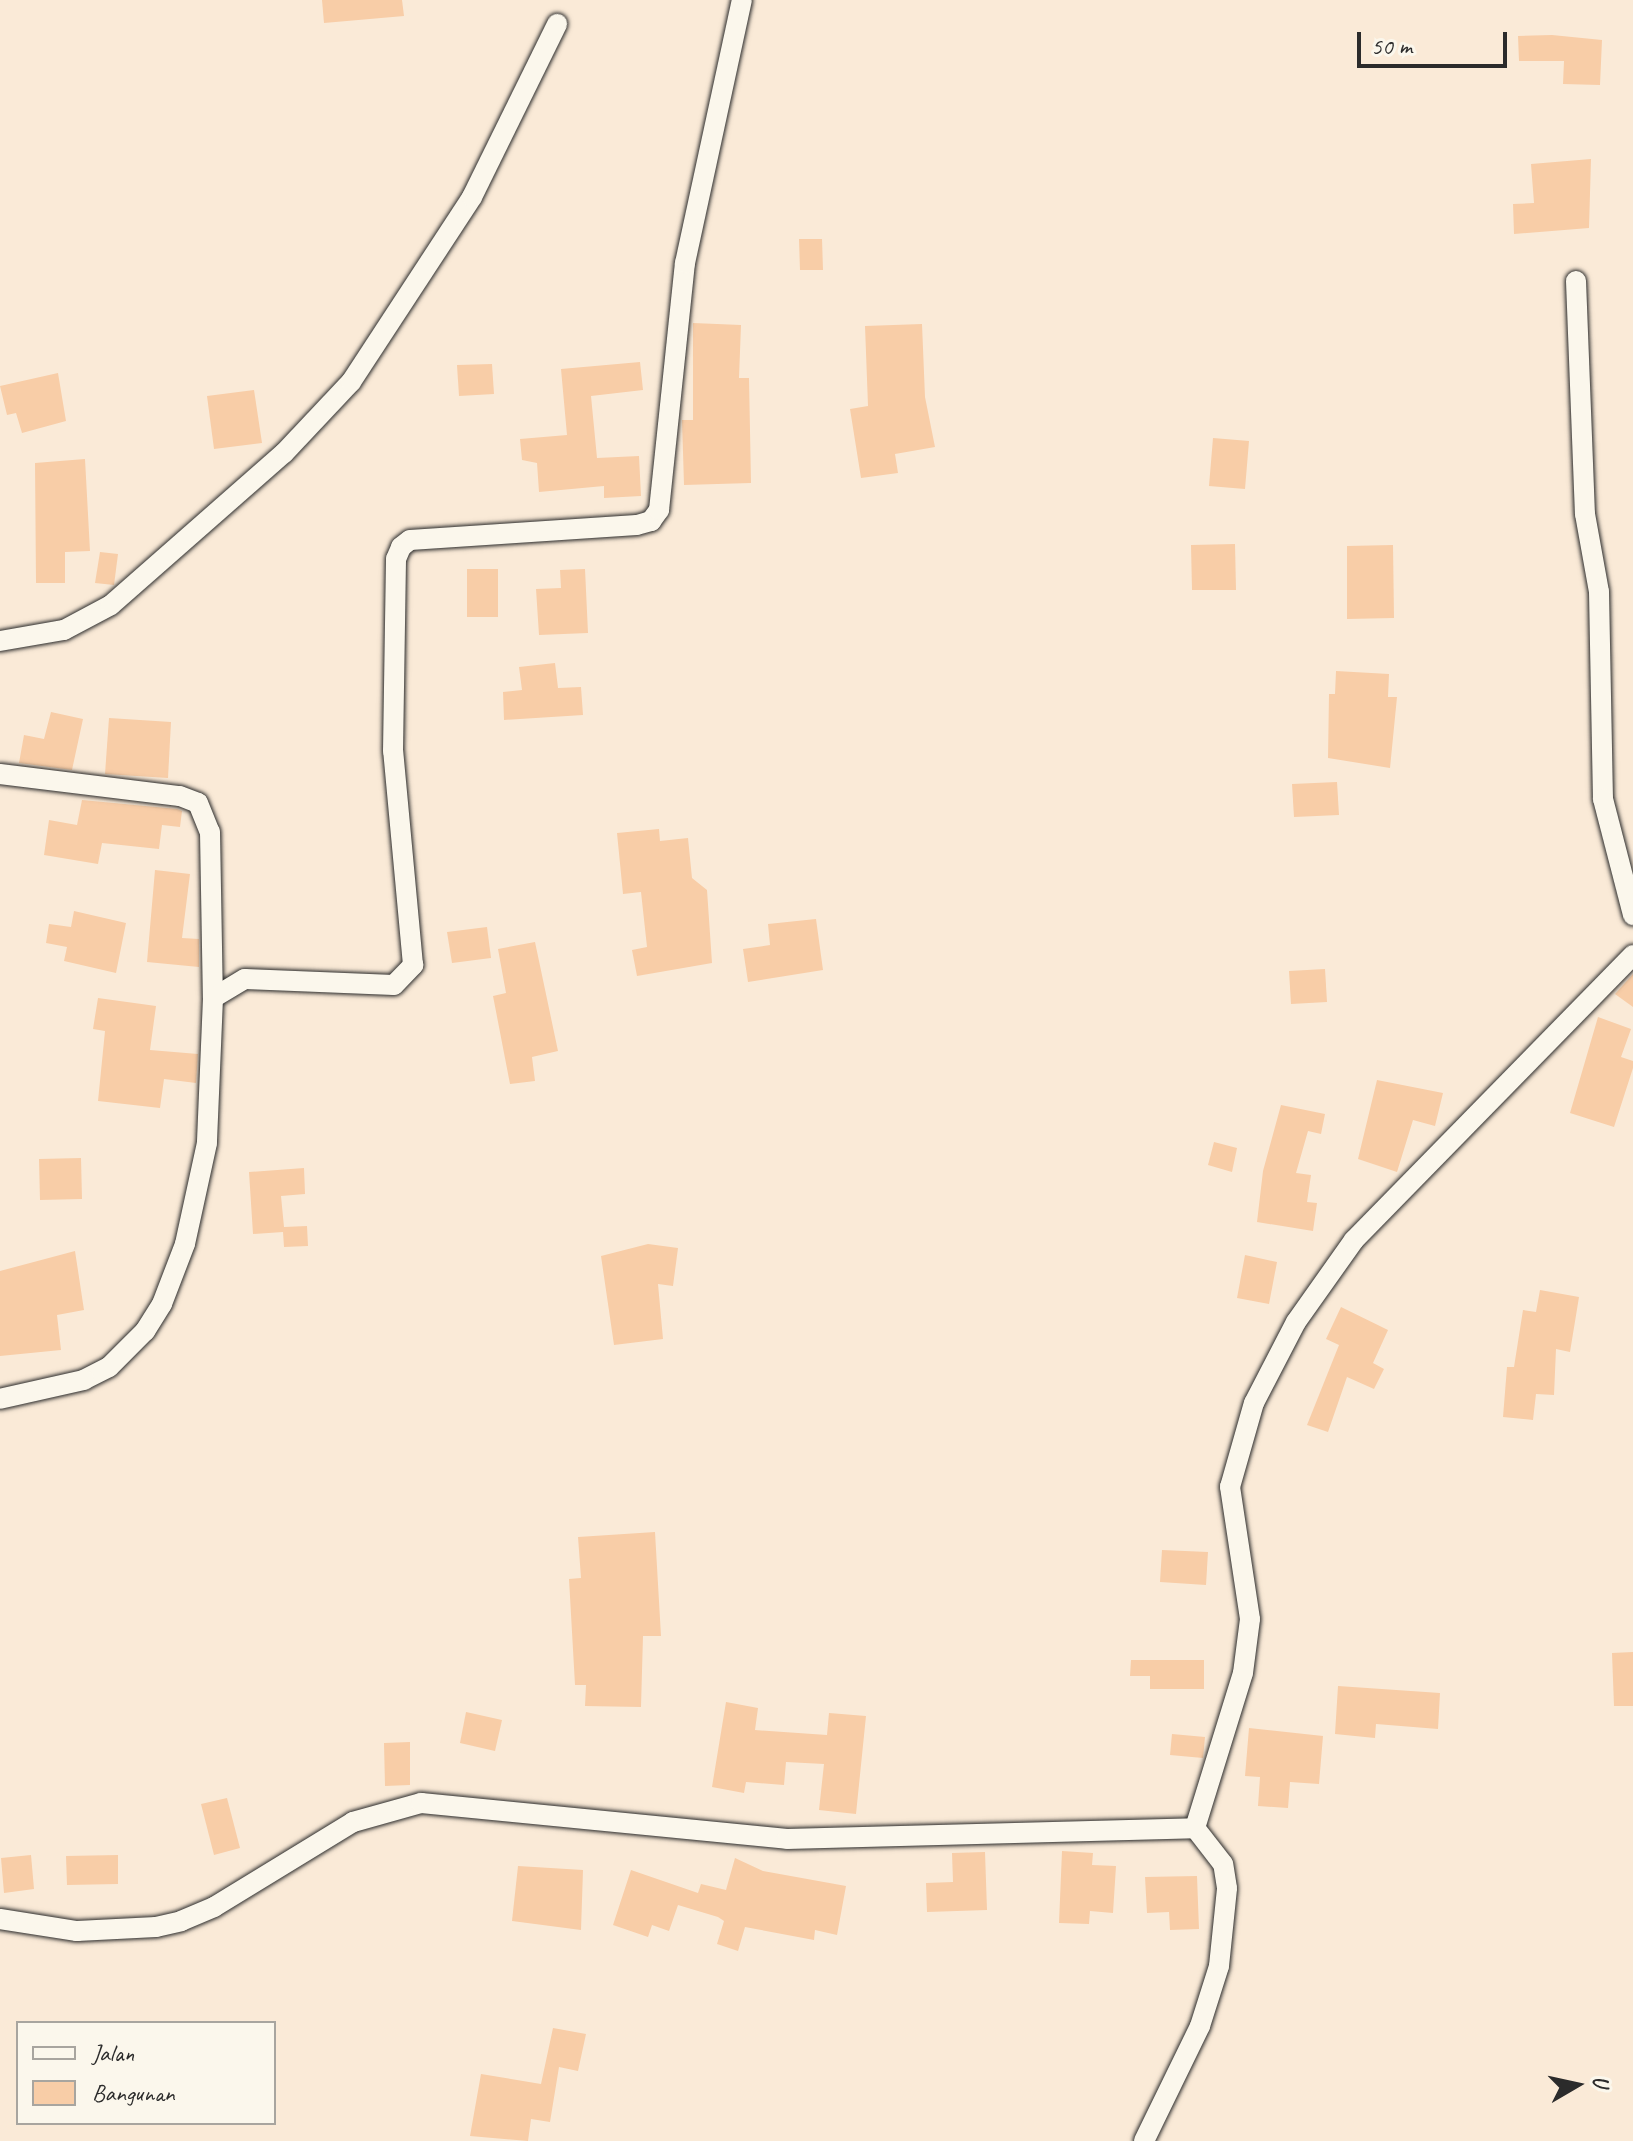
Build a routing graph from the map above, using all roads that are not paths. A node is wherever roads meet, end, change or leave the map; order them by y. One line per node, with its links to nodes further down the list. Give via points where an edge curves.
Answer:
1 (742, 0): 8 (street, via 685,263 659,510 651,521 637,525 410,540 401,547 396,559 393,751 413,965 394,985 245,979)
2 (557, 24): 4 (street, via 472,197 351,382 284,453 111,605 64,630)
3 (1576, 281): 6 (street, via 1585,514 1602,636 1603,799)
4 (0, 641)
5 (0, 774): 8 (street, via 180,796 198,803 210,832)
6 (1633, 915)
7 (1633, 955): 10 (street, via 1354,1240 1296,1322 1254,1403 1230,1487 1250,1619 1243,1673)
8 (213, 998): 9 (street, via 207,1143 185,1244 162,1304 145,1331 109,1367 84,1380)
9 (0, 1399)
10 (1195, 1828): 11 (street, via 787,1839 421,1803 353,1822 214,1907 181,1921 77,1931); 12 (street, via 1223,1864 1227,1888 1219,1966 1200,2026)
11 (0, 1919)
12 (1144, 2141)

